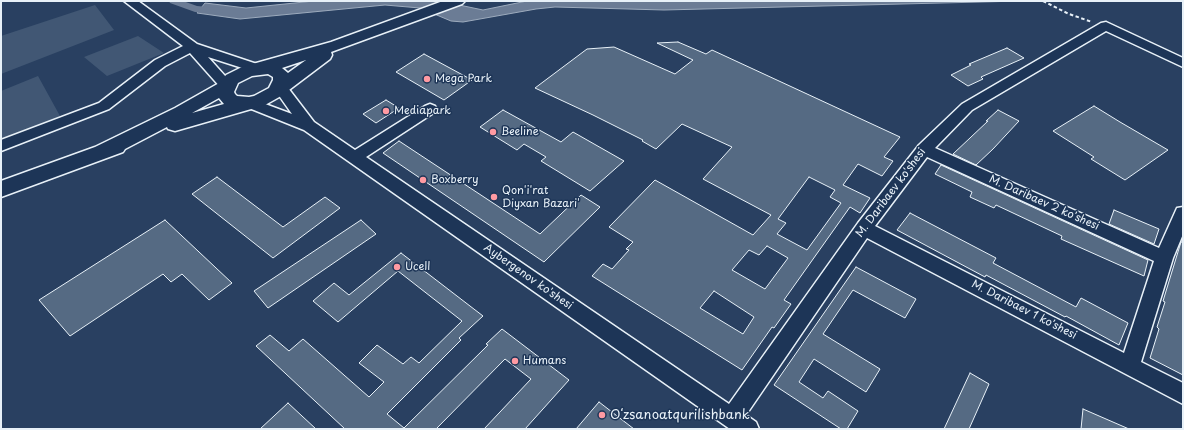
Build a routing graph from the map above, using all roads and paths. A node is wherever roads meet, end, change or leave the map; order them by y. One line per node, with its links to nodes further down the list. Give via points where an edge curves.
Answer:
1 (130, 1): 6 (street)
2 (457, 1): 5 (main road)
3 (1044, 2): 4 (path, via 1069,14)
4 (1106, 26): 7 (street); 15 (street, M. Daribaev ko'shesi, via 967,107)
5 (337, 45): 8 (main road); 10 (main road)
6 (192, 47): 8 (street); 9 (street); 14 (street, via 160,63 104,106)
7 (1183, 63)
8 (258, 69): 9 (main road, via 239,75); 10 (main road, via 275,71 280,75)
9 (227, 86): 11 (main road, via 227,97); 16 (main road)
10 (280, 87): 11 (main road, via 268,97); 13 (street, Aybergenov ko'shesi)
11 (249, 103): 13 (street, Aybergenov ko'shesi); 16 (main road, via 179,124)
12 (430, 109): 17 (street)
13 (309, 126): 17 (street, Aybergenov ko'shesi)
14 (1, 146)
15 (924, 149): 20 (street, M. Daribaev ko'shesi); 21 (street, M. Daribaev 2 ko'shesi)
16 (102, 152): 18 (main road)
17 (355, 157): 24 (street, Aybergenov ko'shesi)
18 (1, 189)
19 (1183, 213): 21 (street)
20 (864, 228): 22 (street, M. Daribaev 1 ko'shesi); 24 (street, M. Daribaev ko'shesi)
21 (1164, 258): 22 (street)
22 (1130, 365): 23 (street, M. Daribaev 1 ko'shesi)
23 (1183, 394)
24 (732, 418): 25 (street, Aybergenov ko'shesi)
25 (748, 429)

